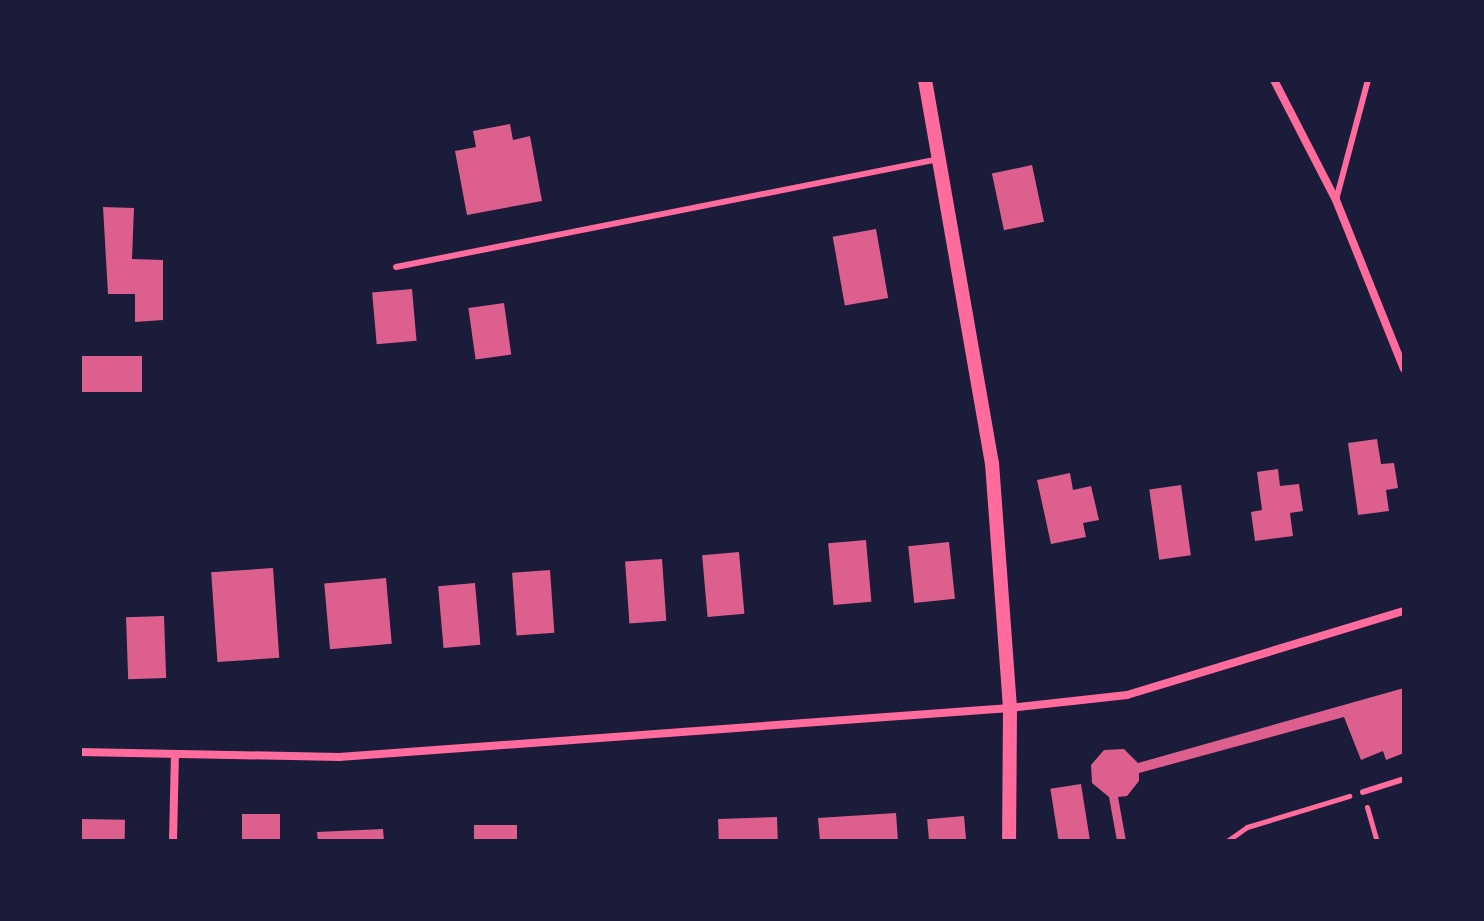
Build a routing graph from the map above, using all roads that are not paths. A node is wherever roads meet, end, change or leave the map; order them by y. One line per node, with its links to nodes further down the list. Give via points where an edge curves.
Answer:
1 (925, 80): 4 (street)
2 (1274, 80): 5 (street)
3 (1368, 80): 5 (lane)
4 (939, 159): 6 (lane); 9 (street, via 992,463)
5 (1336, 200): 7 (street)
6 (396, 267)
7 (1404, 369)
8 (1404, 611): 9 (street, via 1127,695)
9 (1010, 708): 11 (street, via 339,757); 15 (street)
10 (80, 752): 11 (street)
11 (175, 754): 14 (street)
12 (1404, 779): 13 (lane)
13 (1363, 792)
14 (173, 841)
15 (1009, 841)

